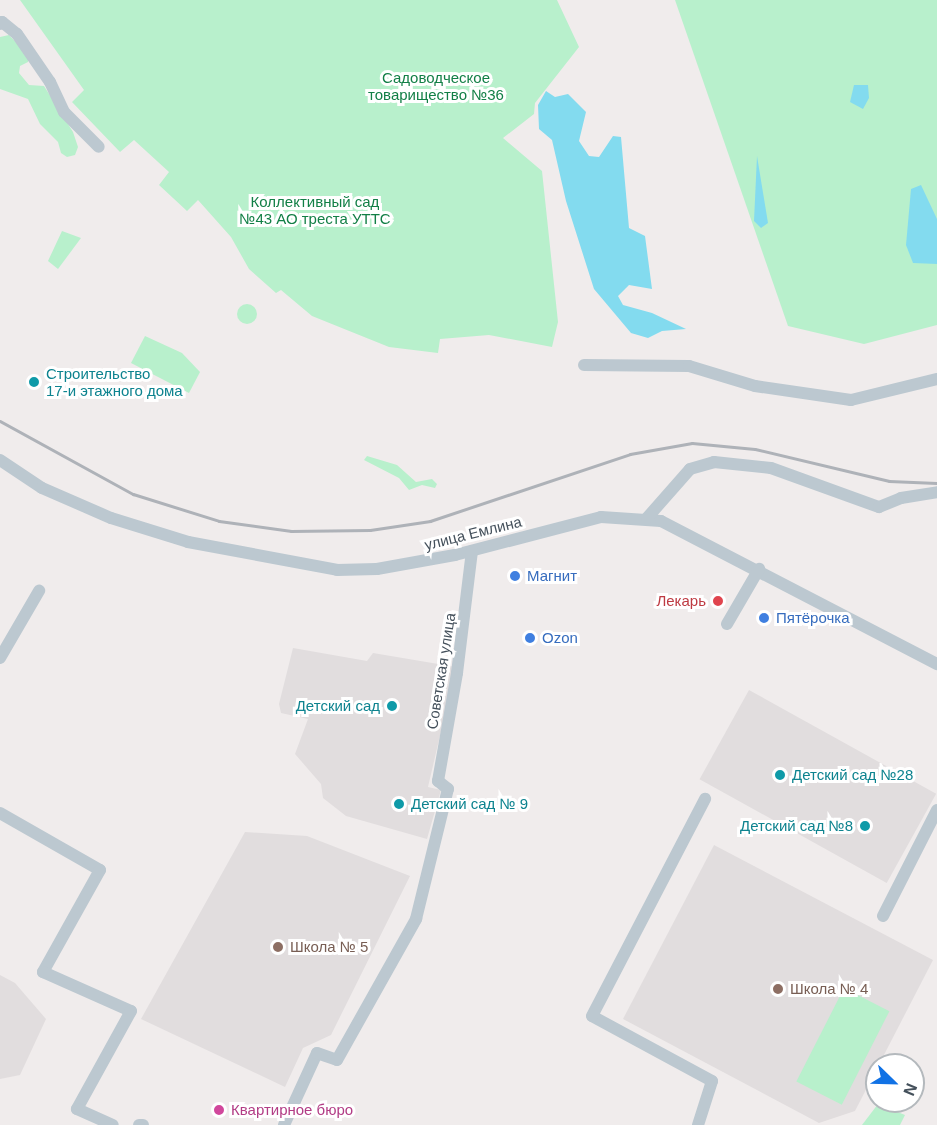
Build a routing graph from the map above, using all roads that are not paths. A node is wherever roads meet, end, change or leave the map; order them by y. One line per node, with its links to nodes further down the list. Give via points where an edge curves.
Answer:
1 (1, 23): 2 (street, via 33,56 64,112)
2 (99, 147)
3 (584, 365): 4 (street, via 689,366 755,386 851,400)
4 (937, 379)
5 (0, 460): 8 (street, улица Емлина, via 42,488 111,518 188,542 297,565 355,571)
6 (937, 492): 7 (street, via 901,498 879,507 771,468 714,462 690,469)
7 (647, 518): 8 (street, улица Емлина, via 589,519); 9 (street, улица Емлина, via 694,535)
8 (472, 551): 19 (street, Советская улица, via 438,781 448,789 416,919 338,1060 317,1053)
9 (759, 569): 11 (street); 13 (street, улица Емлина)
10 (39, 591): 12 (street)
11 (727, 624)
12 (0, 658)
13 (937, 664)
14 (705, 799): 20 (street, via 592,1016 712,1081)
15 (937, 810): 17 (street)
16 (0, 813): 18 (street, via 100,870 43,972 131,1011 77,1109)
17 (883, 916)
18 (113, 1125)
19 (284, 1125)
20 (698, 1125)

